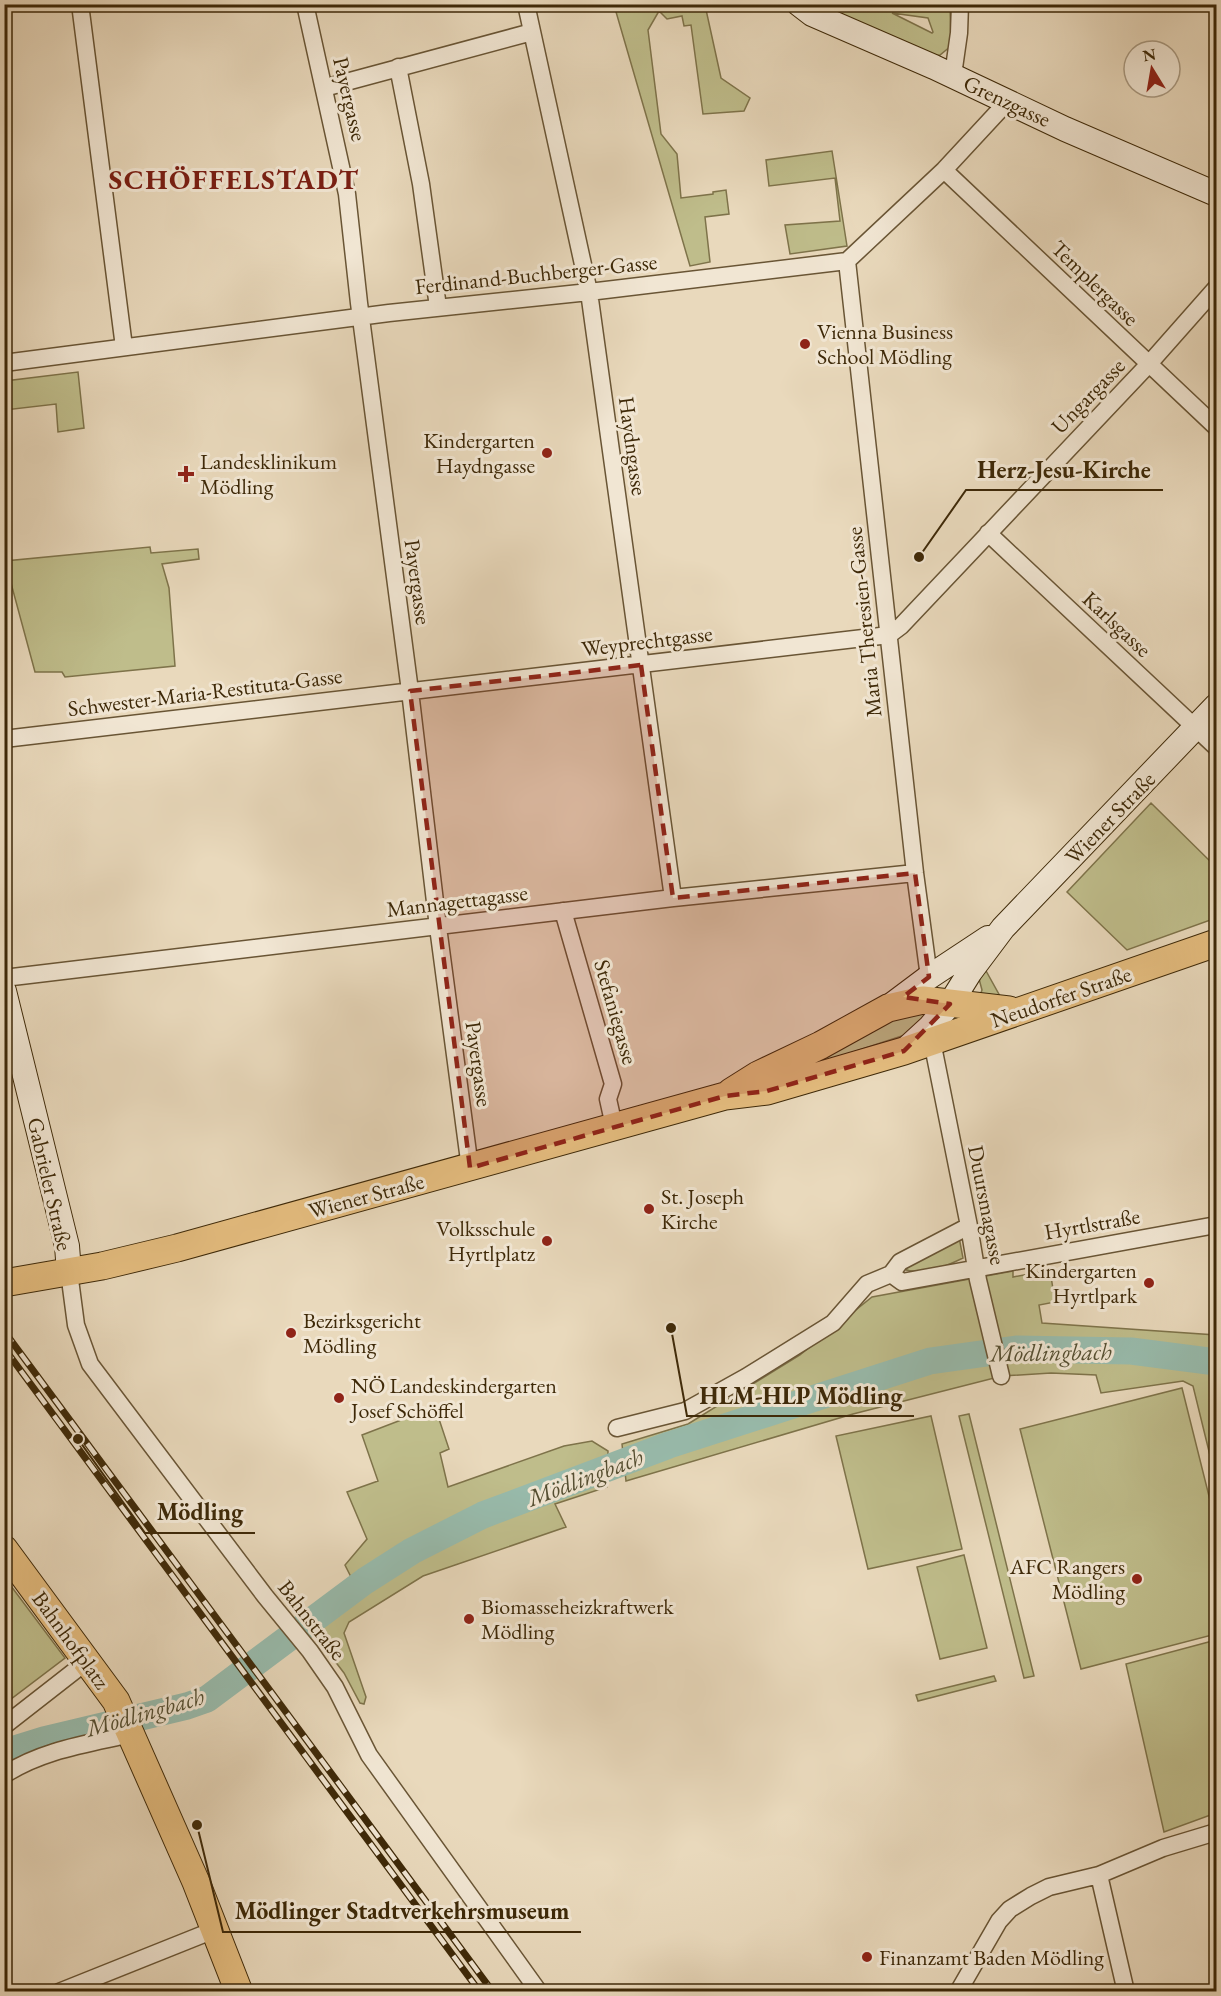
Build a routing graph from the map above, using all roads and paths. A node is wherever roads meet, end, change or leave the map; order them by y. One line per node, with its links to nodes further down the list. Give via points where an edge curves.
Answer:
1 (80, 4): 18 (street)
2 (305, 4): 9 (street, Payergasse)
3 (526, 4): 6 (street, Haydngasse)
4 (799, 4): 8 (street, Grenzgasse, via 812,14)
5 (960, 4): 8 (street)
6 (532, 32): 7 (street); 15 (street, Haydngasse)
7 (398, 67): 9 (street); 16 (street, via 421,184)
8 (953, 75): 10 (street, Grenzgasse)
9 (324, 88): 17 (street, Payergasse, via 348,194)
10 (1008, 101): 11 (street); 12 (street, Grenzgasse)
11 (944, 170): 13 (street); 20 (street, Templergasse)
12 (1216, 194)
13 (847, 261): 15 (street, Ferdinand-Buchberger-Gasse); 23 (street, Maria Theresien-Gasse)
14 (1216, 288): 20 (street, Ungargasse)
15 (589, 292): 16 (street, Ferdinand-Buchberger-Gasse); 24 (street, Haydngasse)
16 (438, 307): 17 (street, Ferdinand-Buchberger-Gasse)
17 (361, 317): 18 (street, Ferdinand-Buchberger-Gasse); 25 (street, Payergasse)
18 (124, 347): 19 (street, Ferdinand-Buchberger-Gasse)
19 (4, 363)
20 (1148, 365): 21 (street, Templergasse); 22 (street, Ungargasse)
21 (1216, 427)
22 (988, 533): 23 (street, Ungargasse); 27 (street, Karlsgasse)
23 (889, 635): 24 (street, Weyprechtgasse); 30 (street, Maria Theresien-Gasse)
24 (641, 665): 25 (street, Weyprechtgasse); 31 (street, Haydngasse)
25 (410, 691): 28 (street, Schwester-Maria-Restituta-Gasse); 33 (street, Payergasse)
26 (1216, 706): 27 (street, Wiener Straße)
27 (1196, 729): 29 (street, Karlsgasse); 34 (street, Wiener Straße)
28 (4, 739)
29 (1216, 747)
30 (915, 873): 31 (street, Mannagettagasse); 36 (street, Maria Theresien-Gasse)
31 (673, 898): 32 (street, Mannagettagasse)
32 (563, 911): 33 (street, Mannagettagasse); 45 (street, Stefaniegasse, via 613,1084 608,1099)
33 (438, 927): 37 (street, Mannagettagasse); 46 (street, Payergasse)
34 (1003, 928): 36 (street, Wiener Straße); 39 (street, Wiener Straße)
35 (1216, 943): 41 (main road, Neudorfer Straße)
36 (929, 977): 40 (street, Wiener Straße)
37 (4, 978)
38 (4, 991): 50 (street, Gabrieler Straße, via 67,1246)
39 (950, 1004): 40 (main road, Wiener Straße, via 923,1000); 41 (main road, Wiener Straße); 43 (street, Wiener Straße)
40 (888, 1008): 44 (main road, Wiener Straße)
41 (1022, 1011): 42 (main road, Neudorfer Straße)
42 (932, 1041): 43 (main road, Neudorfer Straße); 48 (street, Duursmagasse)
43 (904, 1051): 44 (main road, Wiener Straße, via 767,1091)
44 (725, 1096): 45 (main road, Wiener Straße)
45 (614, 1126): 46 (main road, Wiener Straße)
46 (470, 1168): 50 (main road, Wiener Straße, via 196,1243)
47 (1216, 1225): 49 (street, Hyrtlstraße)
48 (969, 1226): 49 (street, Duursmagasse); 51 (street, via 900,1262)
49 (976, 1269): 51 (street, Hyrtlstraße, via 902,1282); 53 (street, Duursmagasse)
50 (69, 1272): 52 (main road, Wiener Straße); 65 (street, Bahnstraße, via 76,1325 90,1364 310,1652 335,1687 369,1755)
51 (891, 1274): 54 (street, via 867,1284 833,1323 746,1377 685,1411)
52 (7, 1283)
53 (1000, 1371)
54 (617, 1428)
55 (4, 1549): 56 (main road, Bahnhofplatz)
56 (86, 1662): 57 (main road, Bahnhofplatz); 58 (street)
57 (124, 1718): 59 (street); 62 (main road, Bahnhofplatz)
58 (5, 1722)
59 (4, 1775)
60 (1216, 1832): 61 (street, via 1163,1848)
61 (1099, 1875): 66 (street, via 1049,1887 1010,1909 990,1934); 67 (street)
62 (214, 1930): 63 (street); 64 (main road, Bahnhofplatz)
63 (59, 1992)
64 (239, 1992)
65 (539, 1992)
66 (958, 1992)
67 (1125, 1992)

